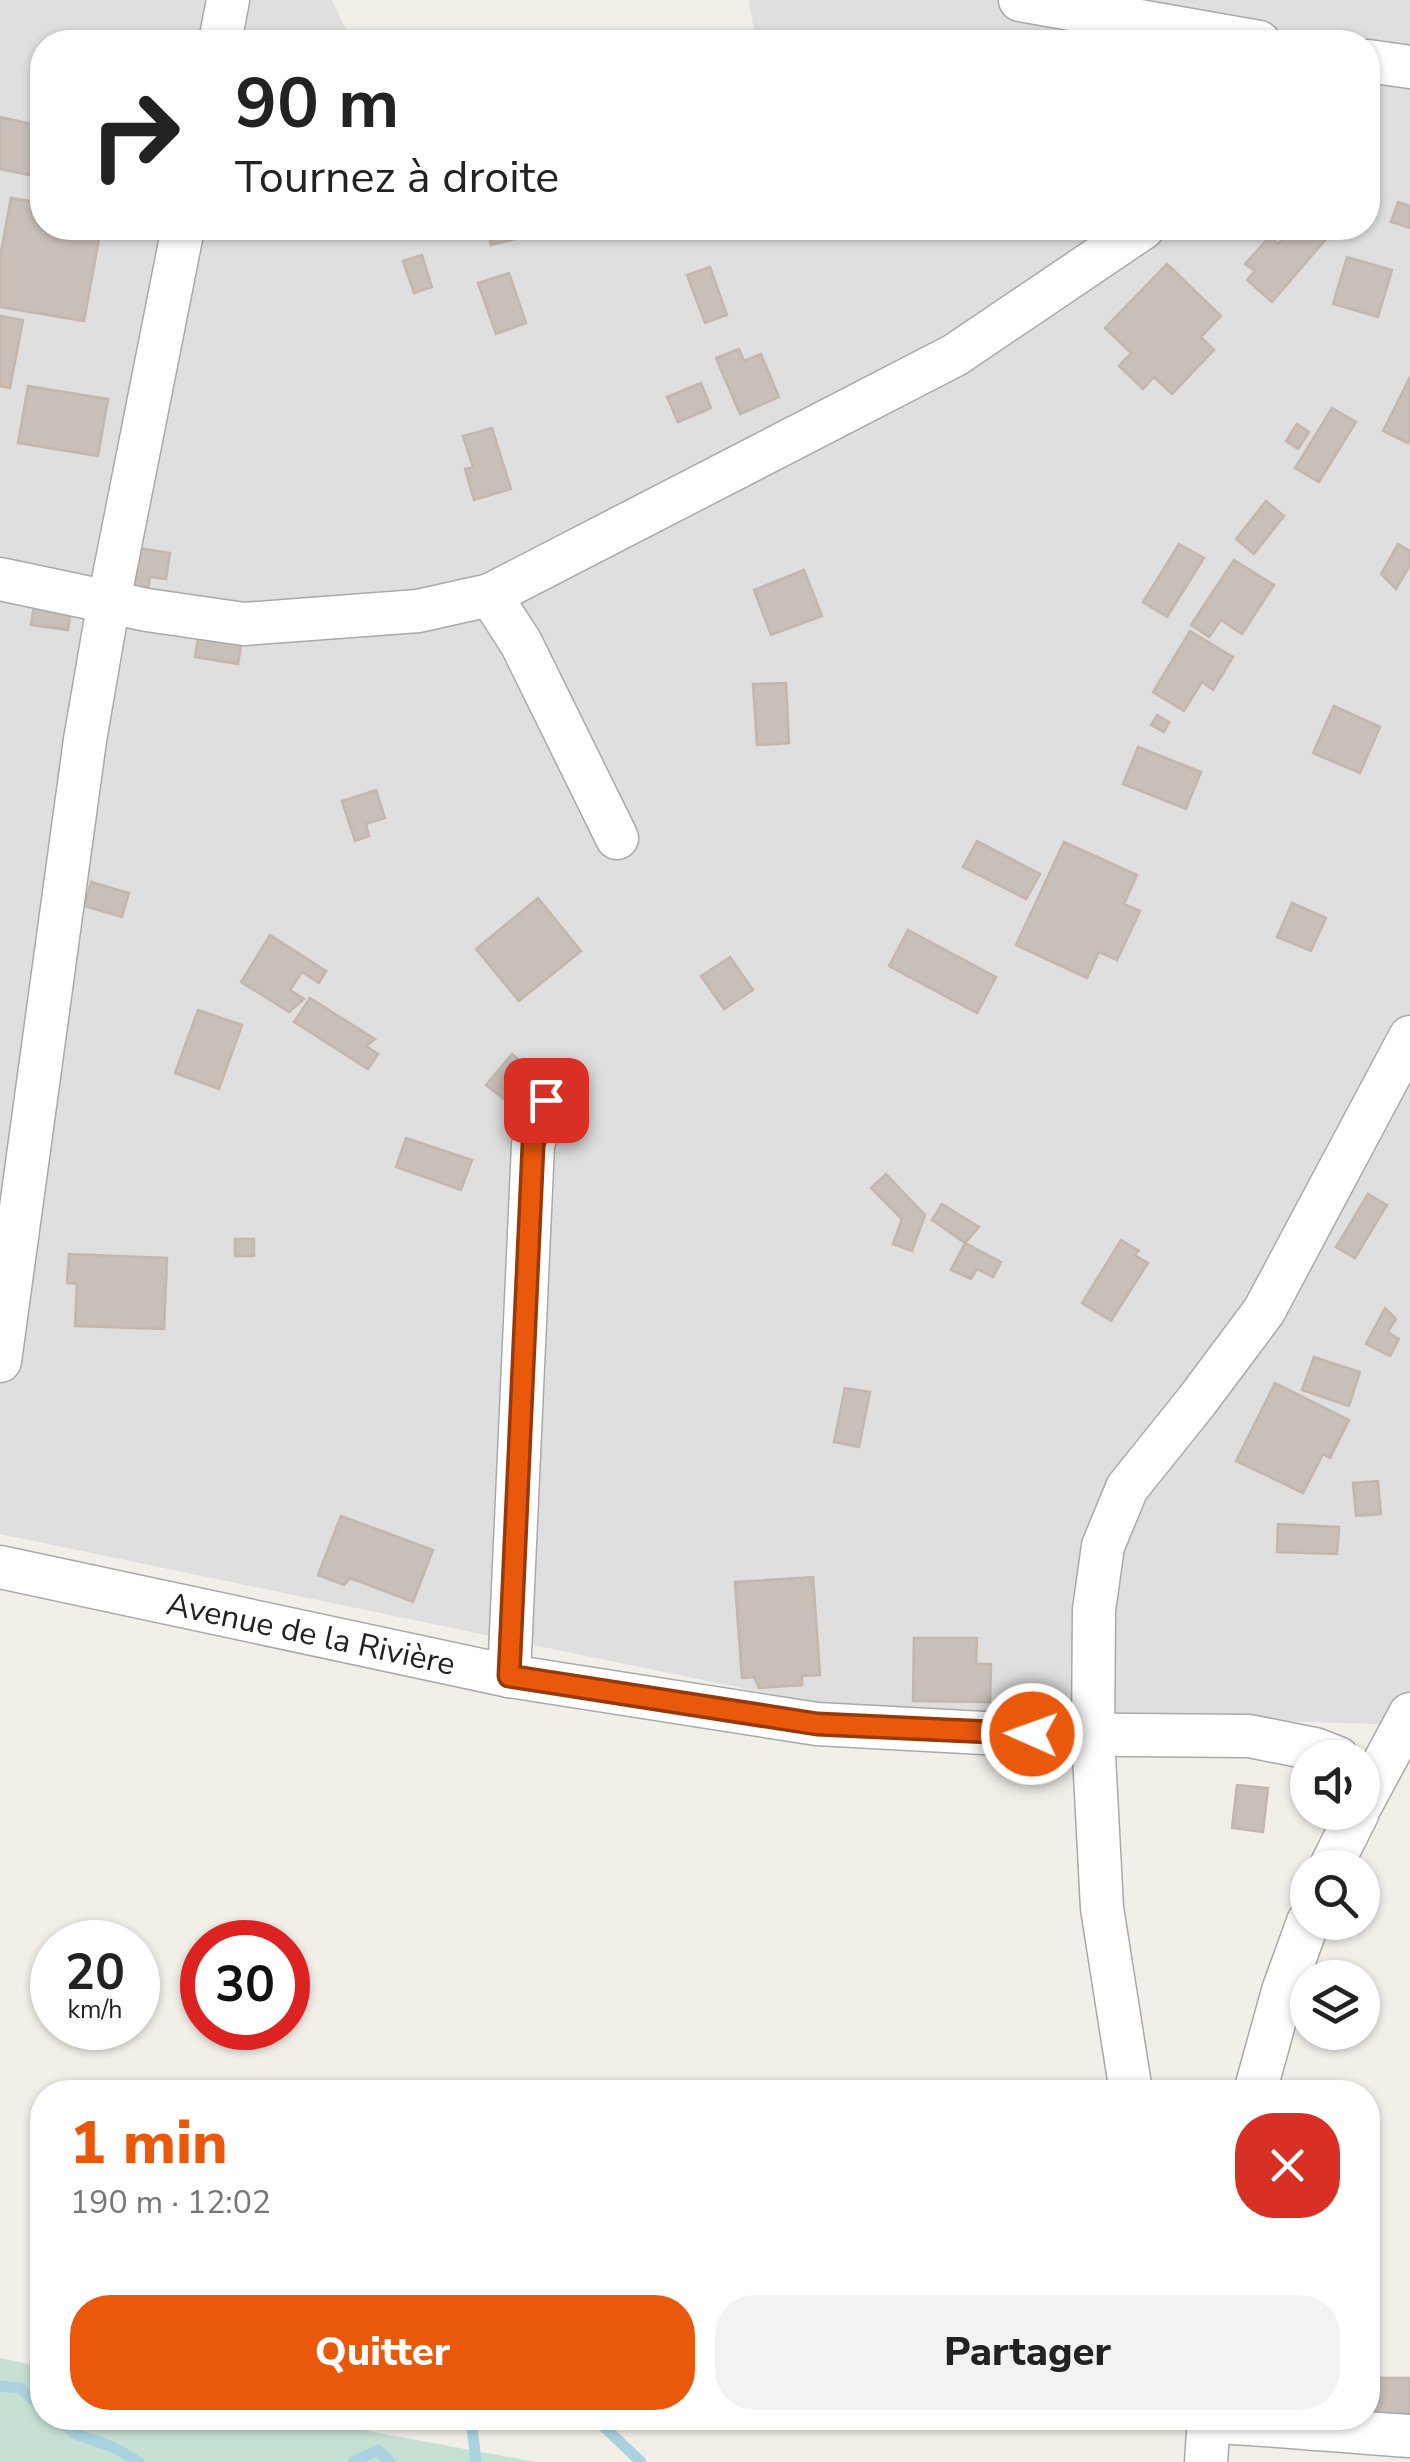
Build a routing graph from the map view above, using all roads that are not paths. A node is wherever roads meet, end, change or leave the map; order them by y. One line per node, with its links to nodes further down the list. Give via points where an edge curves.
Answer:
1 (228, 0): 3 (street)
2 (1020, 0): 4 (street)
3 (222, 30)
4 (1190, 30)
5 (1380, 63): 6 (street)
6 (1410, 67)
7 (181, 240): 11 (street)
8 (1124, 240): 10 (street, via 955,355)
9 (0, 579): 11 (street)
10 (490, 595): 11 (street, via 418,611 244,624); 12 (street, via 522,644)
11 (109, 601): 15 (street)
12 (617, 838)
13 (1410, 1037): 19 (street, via 1264,1311 1127,1488 1103,1546 1094,1610)
14 (546, 1100): 17 (street, via 533,1145)
15 (0, 1361)
16 (0, 1567): 17 (street, Avenue de la Rivière)
17 (509, 1676): 19 (street, Avenue de la Rivière, via 817,1724)
18 (1410, 1714): 21 (street)
19 (1093, 1736): 20 (street, Avenue de la Rivière, via 1249,1736); 23 (street, via 1102,1908)
20 (1290, 1744)
21 (1380, 1777)
22 (1302, 1940): 24 (street)
23 (1129, 2080)
24 (1258, 2080)
25 (1237, 2430): 27 (street)
26 (1332, 2430): 28 (street)
27 (1208, 2434)
28 (1410, 2436)

